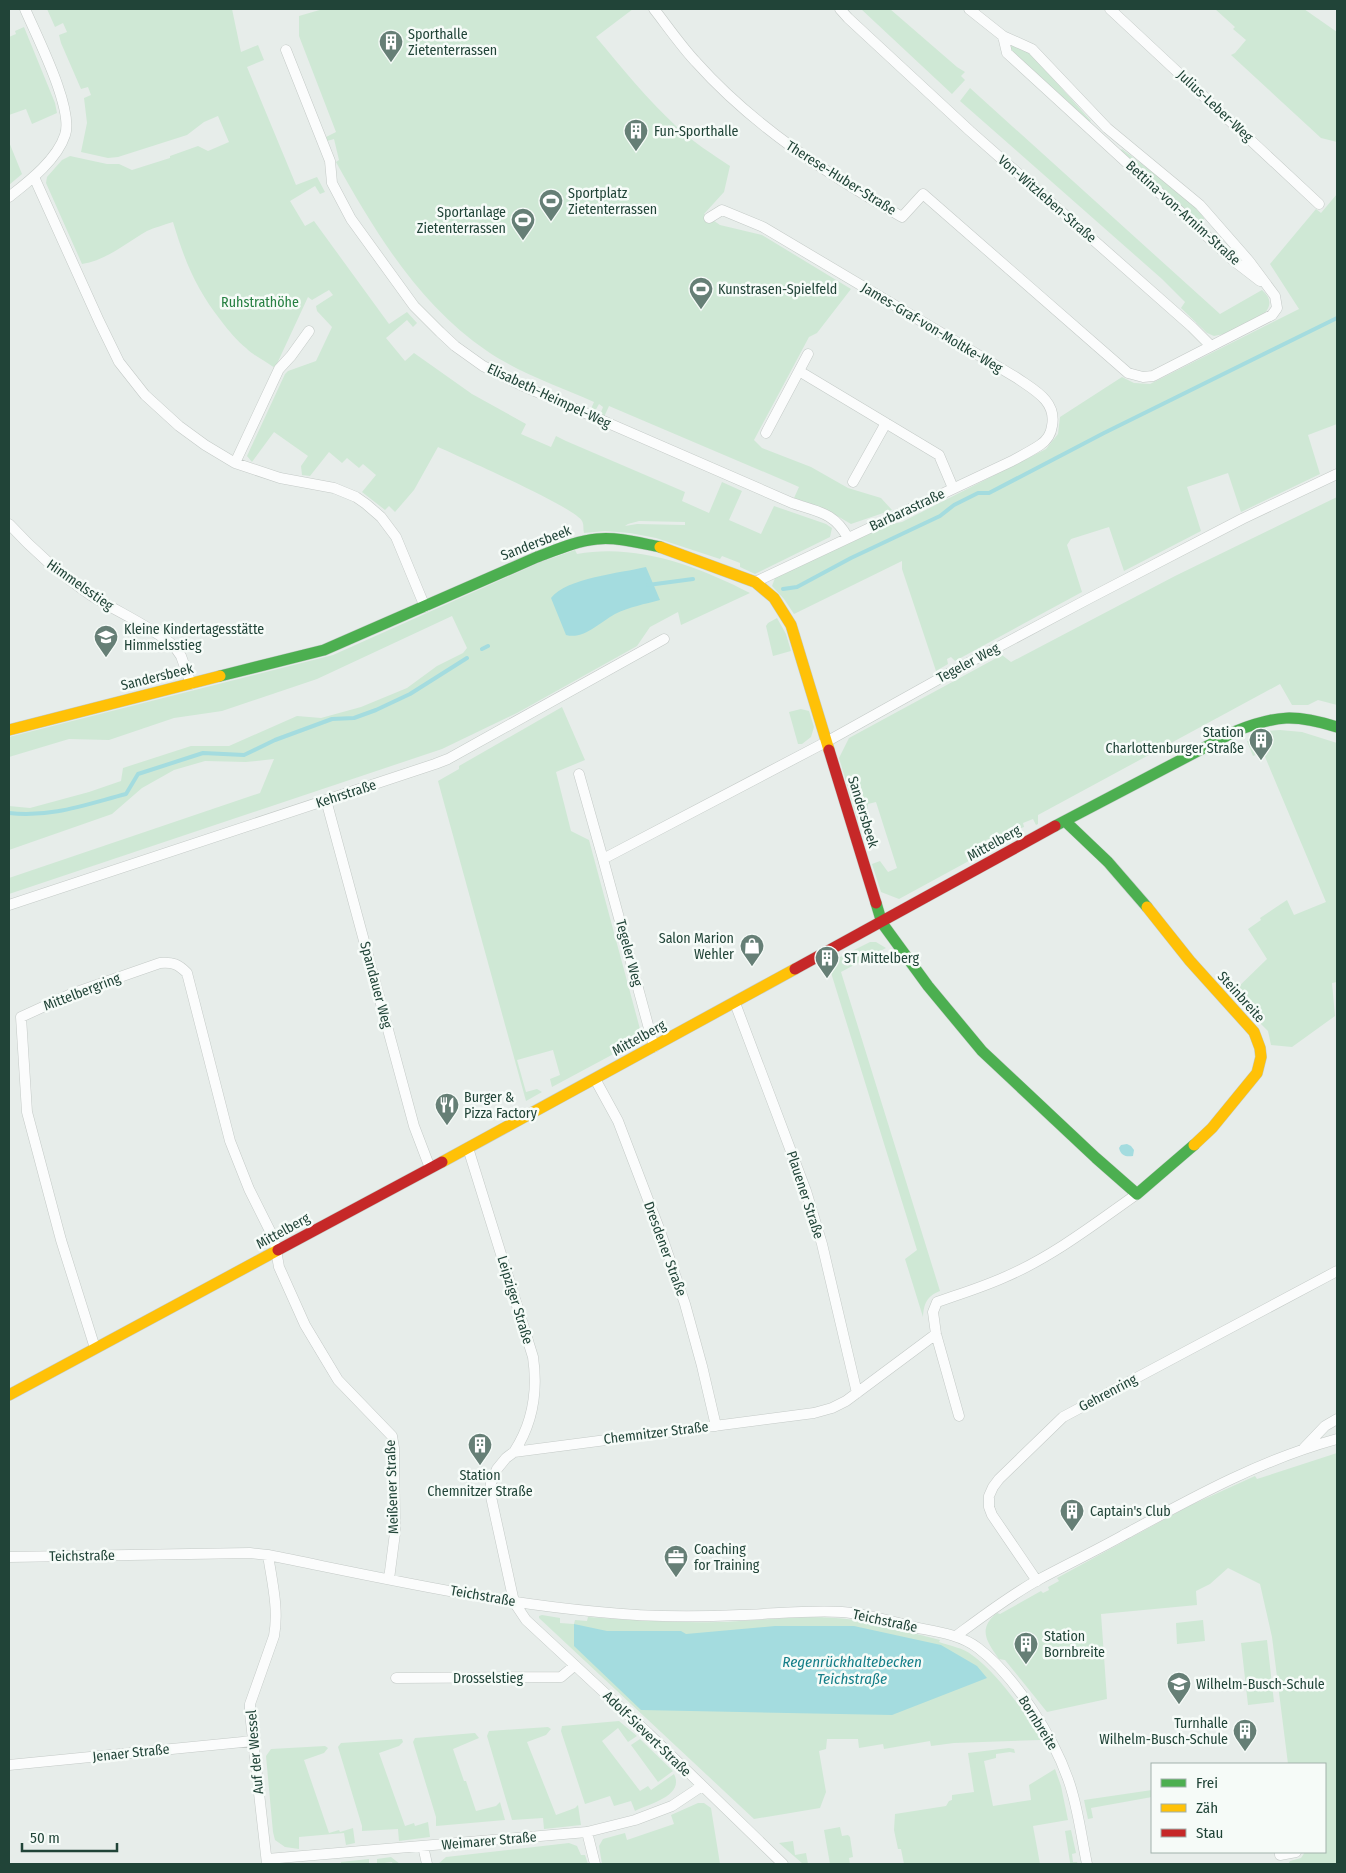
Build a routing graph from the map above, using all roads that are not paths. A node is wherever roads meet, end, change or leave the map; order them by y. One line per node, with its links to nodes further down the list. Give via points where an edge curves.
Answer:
1 (25, 9): 10 (street, via 63,100 68,124 58,150)
2 (654, 9): 16 (street, Therese-Huber-Straße, via 696,62 774,135 902,217 923,194 1128,373 1143,377 1157,374)
3 (840, 9): 16 (street, Von-Witzleben-Straße, via 970,131)
4 (968, 9): 6 (street, Bettina-von-Arnim-Straße)
5 (1110, 9): 12 (street, Julius-Leber-Weg)
6 (1003, 36): 8 (street, Bettina-von-Arnim-Straße, via 1032,49); 9 (street, Bettina-von-Arnim-Straße, via 1007,53)
7 (286, 50): 27 (street, Elisabeth-Heimpel-Weg, via 330,161 332,183 351,219 414,306 455,346 483,366 523,386 833,518)
8 (1108, 128): 9 (street); 14 (street, Bettina-von-Arnim-Straße, via 1200,205)
9 (1099, 135): 14 (street, Bettina-von-Arnim-Straße, via 1234,261)
10 (34, 177): 11 (street); 22 (street, via 120,362 145,395 179,426)
11 (9, 197)
12 (1320, 204)
13 (709, 218): 20 (street, James-Graf-von-Moltke-Weg, via 722,210 763,227 1017,378 1051,406)
14 (1269, 288): 16 (street, Bettina-von-Arnim-Straße, via 1277,303 1272,314)
15 (309, 331): 22 (street, via 278,369)
16 (1211, 346)
17 (808, 354): 18 (street)
18 (799, 372): 19 (street); 21 (street)
19 (886, 423): 24 (street); 25 (street, via 939,455)
20 (1052, 429): 25 (street, Barbarastraße, via 1040,445)
21 (766, 433)
22 (235, 464): 29 (street, via 280,478 334,488 366,504 396,537)
23 (1337, 474): 36 (street, Tegeler Weg, via 1094,596)
24 (853, 482)
25 (953, 488): 27 (street, Barbarastraße)
26 (9, 524): 31 (street, Himmelsstieg, via 67,578 174,646 182,656)
27 (848, 538): 28 (street, Barbarastraße)
28 (755, 582): 29 (street, Sandersbeek, via 663,548 624,540 597,539 537,557); 36 (street, Sandersbeek, via 774,598 791,625)
29 (425, 607): 31 (street, Sandersbeek, via 337,646)
30 (664, 639): 38 (street, Kehrstraße, via 448,759)
31 (191, 684): 34 (street, Sandersbeek)
32 (1286, 716): 33 (street, Mittelberg, via 1307,717); 35 (street); 39 (street, Mittelberg, via 1236,731)
33 (1337, 727)
34 (9, 730)
35 (1337, 733)
36 (826, 742): 40 (street, Tegeler Weg); 42 (street, Sandersbeek)
37 (579, 774): 40 (street, Tegeler Weg)
38 (326, 800): 41 (street, Kehrstraße); 47 (street, Spandauer Weg, via 414,1126)
39 (1065, 821): 42 (street, Mittelberg); 48 (street, Steinbreite, via 1120,875 1190,961 1254,1032 1262,1052 1257,1073 1212,1128)
40 (603, 859): 44 (street, Tegeler Weg)
41 (9, 905)
42 (882, 923): 43 (street, Mittelberg); 48 (street, via 982,1052)
43 (735, 1003): 44 (street, Mittelberg); 53 (street, Plauener Straße, via 806,1191 822,1244)
44 (654, 1047): 45 (street, Mittelberg)
45 (595, 1079): 46 (street, Mittelberg); 57 (street, Dresdener Straße, via 618,1121 660,1231 685,1304)
46 (468, 1148): 47 (street, Mittelberg); 60 (street, Leipziger Straße, via 536,1374 529,1422)
47 (430, 1168): 49 (street, Mittelberg)
48 (1137, 1194): 51 (street, Steinbreite, via 1079,1235 1024,1268 937,1302 933,1312)
49 (276, 1252): 52 (street, Mittelberg); 52 (street, Mittelbergring, via 274,1239 230,1141 187,973 178,964 160,963 71,994 21,1017 27,1112 61,1240); 63 (street, Meißener Straße, via 279,1267 305,1325 338,1380 392,1436 395,1532)
50 (1337, 1271): 64 (street, Gehrenring, via 1063,1417 999,1479 990,1496 992,1515)
51 (936, 1334): 53 (street, Chemnitzer Straße); 55 (street)
52 (96, 1348): 54 (street, Mittelberg)
53 (857, 1393): 57 (street, Chemnitzer Straße, via 832,1408 814,1413)
54 (9, 1395)
55 (959, 1416)
56 (1337, 1419): 59 (street)
57 (716, 1426): 60 (street, Chemnitzer Straße)
58 (1337, 1438): 59 (street)
59 (1303, 1448): 64 (street, via 1205,1491)
60 (514, 1452): 65 (street, via 495,1473 490,1492)
61 (268, 1555): 62 (street, Teichstraße, via 250,1552); 63 (street, Teichstraße); 69 (street, Auf der Wessel, via 276,1626 250,1704)
62 (9, 1557)
63 (389, 1579): 65 (street, Teichstraße)
64 (1038, 1581): 66 (street, via 996,1606)
65 (514, 1602): 66 (street, Teichstraße, via 654,1616 846,1612); 67 (street, Adolf-Sievert-Straße, via 526,1620)
66 (956, 1636): 80 (street, Bornbreite, via 977,1648 1001,1670 1052,1741 1073,1794)
67 (574, 1666): 68 (street, Drosselstieg, via 561,1678); 71 (street, Adolf-Sievert-Straße)
68 (396, 1678)
69 (252, 1741): 70 (street, Jenaer Straße); 76 (street, Auf der Wessel)
70 (9, 1765)
71 (702, 1786): 72 (street, Weimarer Straße, via 665,1809); 79 (street, Adolf-Sievert-Straße)
72 (587, 1832): 73 (street, Weimarer Straße); 78 (street)
73 (424, 1846): 76 (street, Weimarer Straße); 77 (street)
74 (1293, 1853): 75 (street)
75 (1280, 1857)
76 (267, 1862)
77 (427, 1864)
78 (595, 1864)
79 (783, 1864)
80 (1087, 1864)

